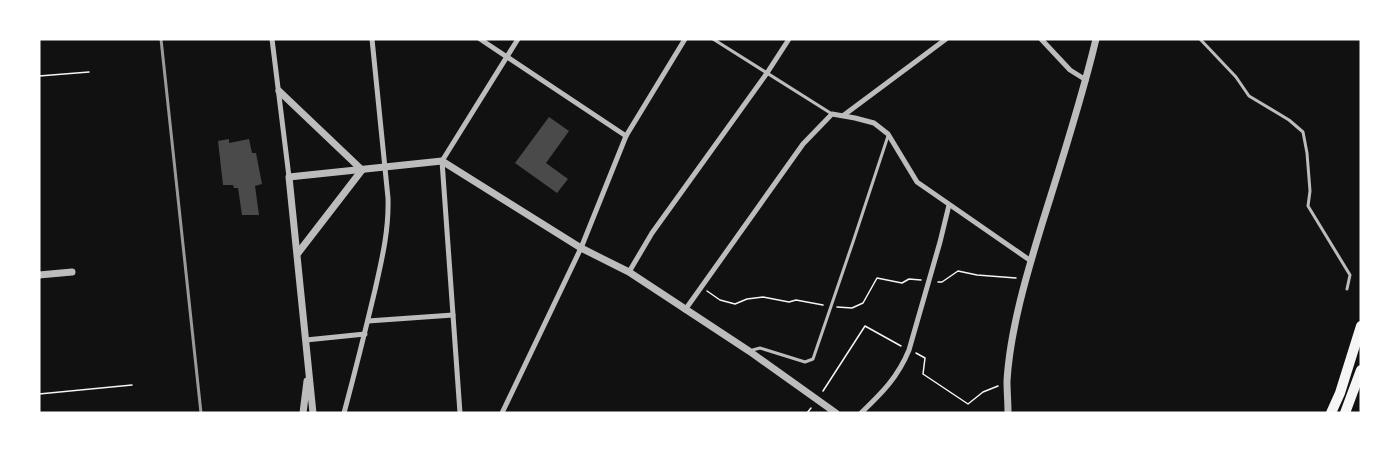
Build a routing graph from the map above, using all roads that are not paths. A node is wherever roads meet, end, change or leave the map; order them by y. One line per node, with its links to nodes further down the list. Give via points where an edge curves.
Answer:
1 (272, 39): 15 (street)
2 (372, 39): 21 (street)
3 (480, 39): 12 (street)
4 (518, 39): 12 (street)
5 (685, 39): 19 (street)
6 (713, 39): 13 (lane)
7 (789, 39): 13 (street)
8 (946, 39): 17 (street)
9 (1041, 39): 14 (street, via 1070,70)
10 (1096, 39): 14 (street)
11 (1200, 39): 31 (lane, via 1249,96 1303,132 1310,191 1308,206 1350,275)
12 (507, 56): 19 (street); 20 (street)
13 (767, 73): 16 (lane); 29 (street, via 652,233)
14 (1086, 80): 27 (street)
15 (279, 91): 22 (street); 23 (street)
16 (832, 114): 17 (street); 32 (street, via 802,144)
17 (843, 116): 18 (street, via 874,123)
18 (888, 134): 24 (street, via 917,182); 38 (lane, via 813,359 805,362 760,348)
19 (626, 136): 25 (street)
20 (442, 161): 21 (street); 25 (street); 33 (street)
21 (385, 167): 22 (street); 34 (street, via 387,230)
22 (362, 170): 23 (street); 26 (street)
23 (290, 177): 26 (street)
24 (949, 205): 27 (street); 47 (street, via 909,350 893,380)
25 (581, 249): 29 (street); 45 (street)
26 (298, 253): 37 (street)
27 (1031, 261): 48 (street, via 1009,363)
28 (72, 272): 30 (street)
29 (629, 272): 32 (street)
30 (39, 275)
31 (1347, 289)
32 (685, 310): 38 (street)
33 (453, 315): 34 (street); 44 (street)
34 (368, 321): 36 (street)
35 (1361, 326): 49 (highway)
36 (365, 334): 37 (street); 43 (street)
37 (306, 340): 39 (street)
38 (749, 351): 46 (street)
39 (309, 367): 41 (street); 42 (street)
40 (1361, 370): 50 (highway)
41 (303, 413)
42 (314, 413)
43 (344, 413)
44 (460, 413)
45 (502, 413)
46 (836, 413)
47 (861, 413)
48 (1008, 413)
49 (1331, 413)
50 (1345, 413)

